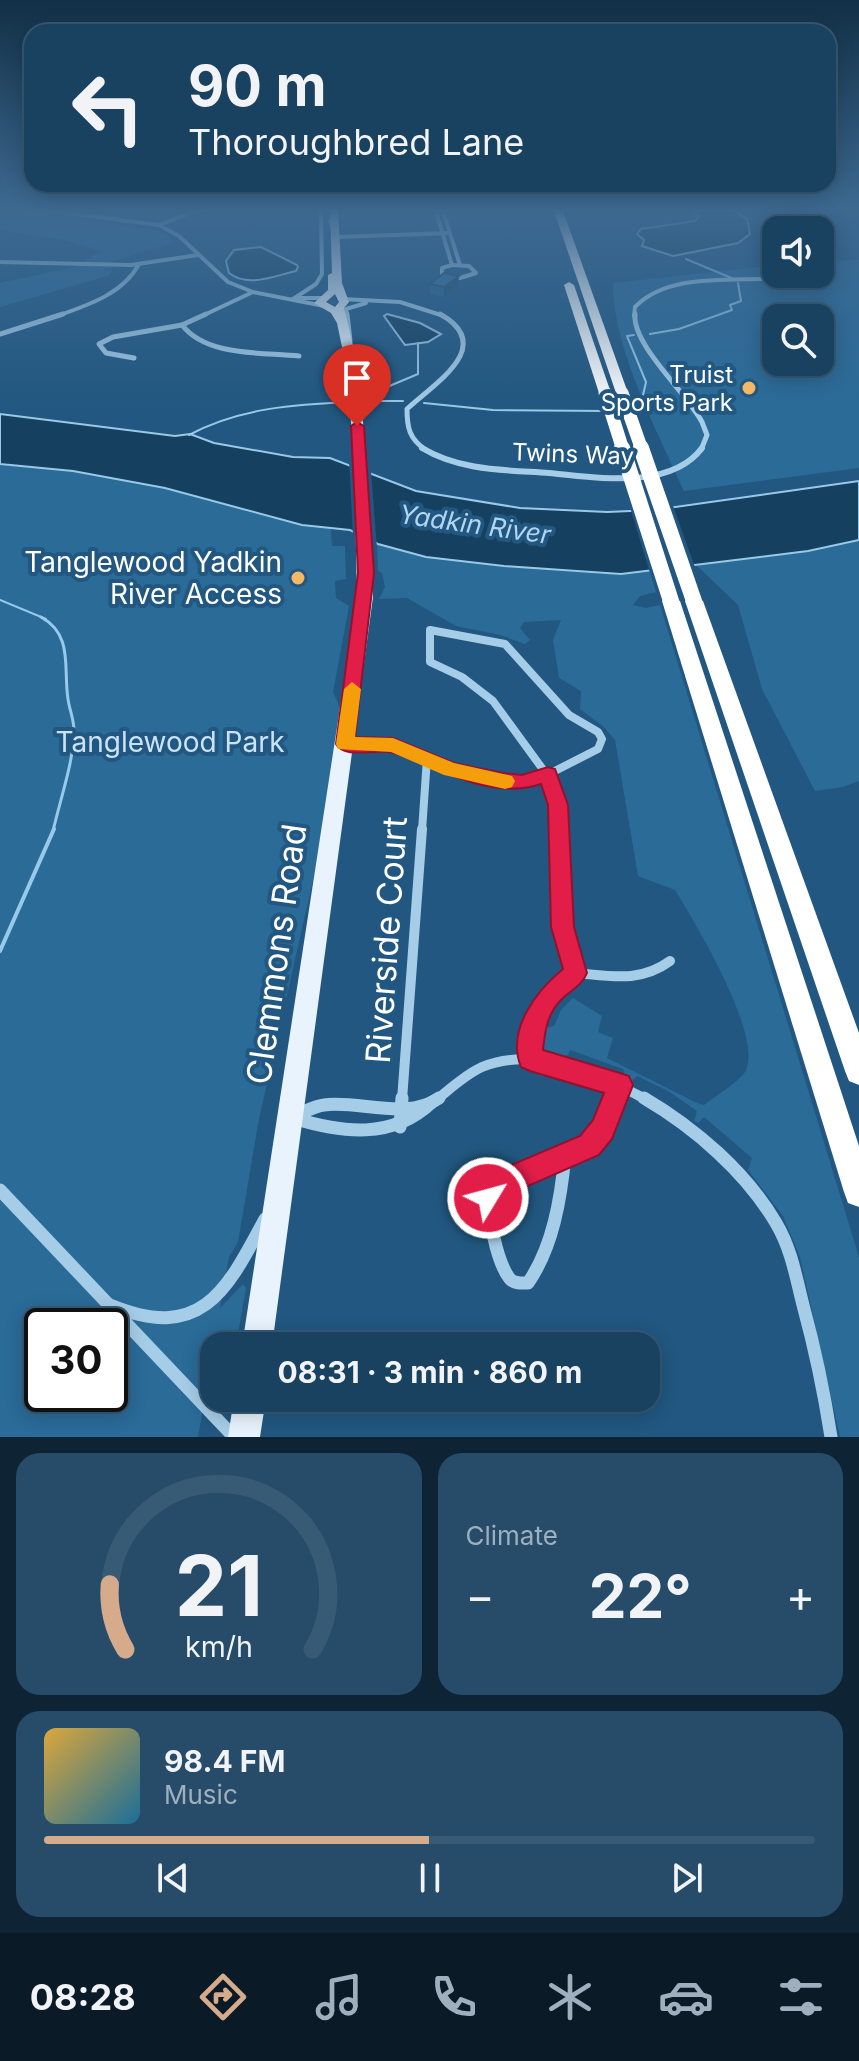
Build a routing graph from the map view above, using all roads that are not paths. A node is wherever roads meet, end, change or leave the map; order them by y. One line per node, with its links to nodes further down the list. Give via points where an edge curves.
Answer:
1 (135, 275): 19 (street, via 115,293)
2 (219, 275): 11 (street)
3 (321, 275): 12 (street)
4 (333, 275): 14 (main road, via 334,287)
5 (337, 275): 13 (main road, Clemmons Road)
6 (449, 275): 7 (street)
7 (469, 275)
8 (566, 275): 23 (highway, bridge)
9 (581, 275): 23 (highway, bridge, via 622,393)
10 (761, 279): 16 (street, Twins Way, via 669,287 635,306 638,330 697,412 707,435 700,453 686,463 649,474 483,469 426,451 407,430 407,409 462,358 466,348 454,323)
11 (253, 292): 12 (street); 18 (street)
12 (293, 299): 14 (street)
13 (342, 301): 14 (main road); 15 (street, Twins Way); 16 (street, Twins Way, via 398,301); 17 (main road, Clemmons Road)
14 (325, 302): 17 (main road)
15 (396, 304): 16 (street, Twins Way); 22 (street, Twins Way, via 347,307)
16 (433, 312)
17 (341, 321): 22 (main road, Clemmons Road)
18 (182, 325): 20 (street, via 186,334 205,343); 21 (street, via 99,344 106,353)
19 (0, 337)
20 (299, 356)
21 (134, 358)
22 (351, 360): 24 (main road, Clemmons Road, via 366,573)
23 (682, 601): 30 (highway); 38 (highway)
24 (345, 744): 25 (street, via 393,745); 34 (main road, Clemmons Road)
25 (427, 758): 26 (street, via 462,773 503,781 522,783); 33 (street, Riverside Court)
26 (548, 775): 26 (street, via 493,701 462,677 430,662 430,630 505,644 569,715 598,732 598,749); 28 (street, via 558,805 563,927)
27 (670, 961): 28 (street, via 643,976)
28 (576, 973): 29 (street, via 542,1006 533,1027)
29 (530, 1058): 31 (street); 32 (street, via 501,1059 479,1068)
30 (859, 1071)
31 (620, 1085): 36 (street, via 596,1140); 45 (street, via 692,1131 741,1175 776,1223 790,1253 823,1382)
32 (433, 1102): 33 (street); 35 (street)
33 (402, 1108): 34 (street, via 323,1105); 35 (street, Riverside Court)
34 (290, 1117): 35 (street, via 321,1127); 39 (main road, Clemmons Road)
35 (400, 1127)
36 (565, 1155): 36 (street, via 490,1191 487,1206 509,1278 516,1283 528,1283 538,1267 557,1208)
37 (0, 1190): 40 (street)
38 (859, 1192)
39 (277, 1197): 40 (street, via 236,1275 201,1307 158,1319 130,1315); 41 (main road, Clemmons Road)
40 (104, 1303): 43 (street)
41 (259, 1332)
42 (248, 1412): 44 (main road)
43 (234, 1437)
44 (244, 1437)
45 (831, 1437)

